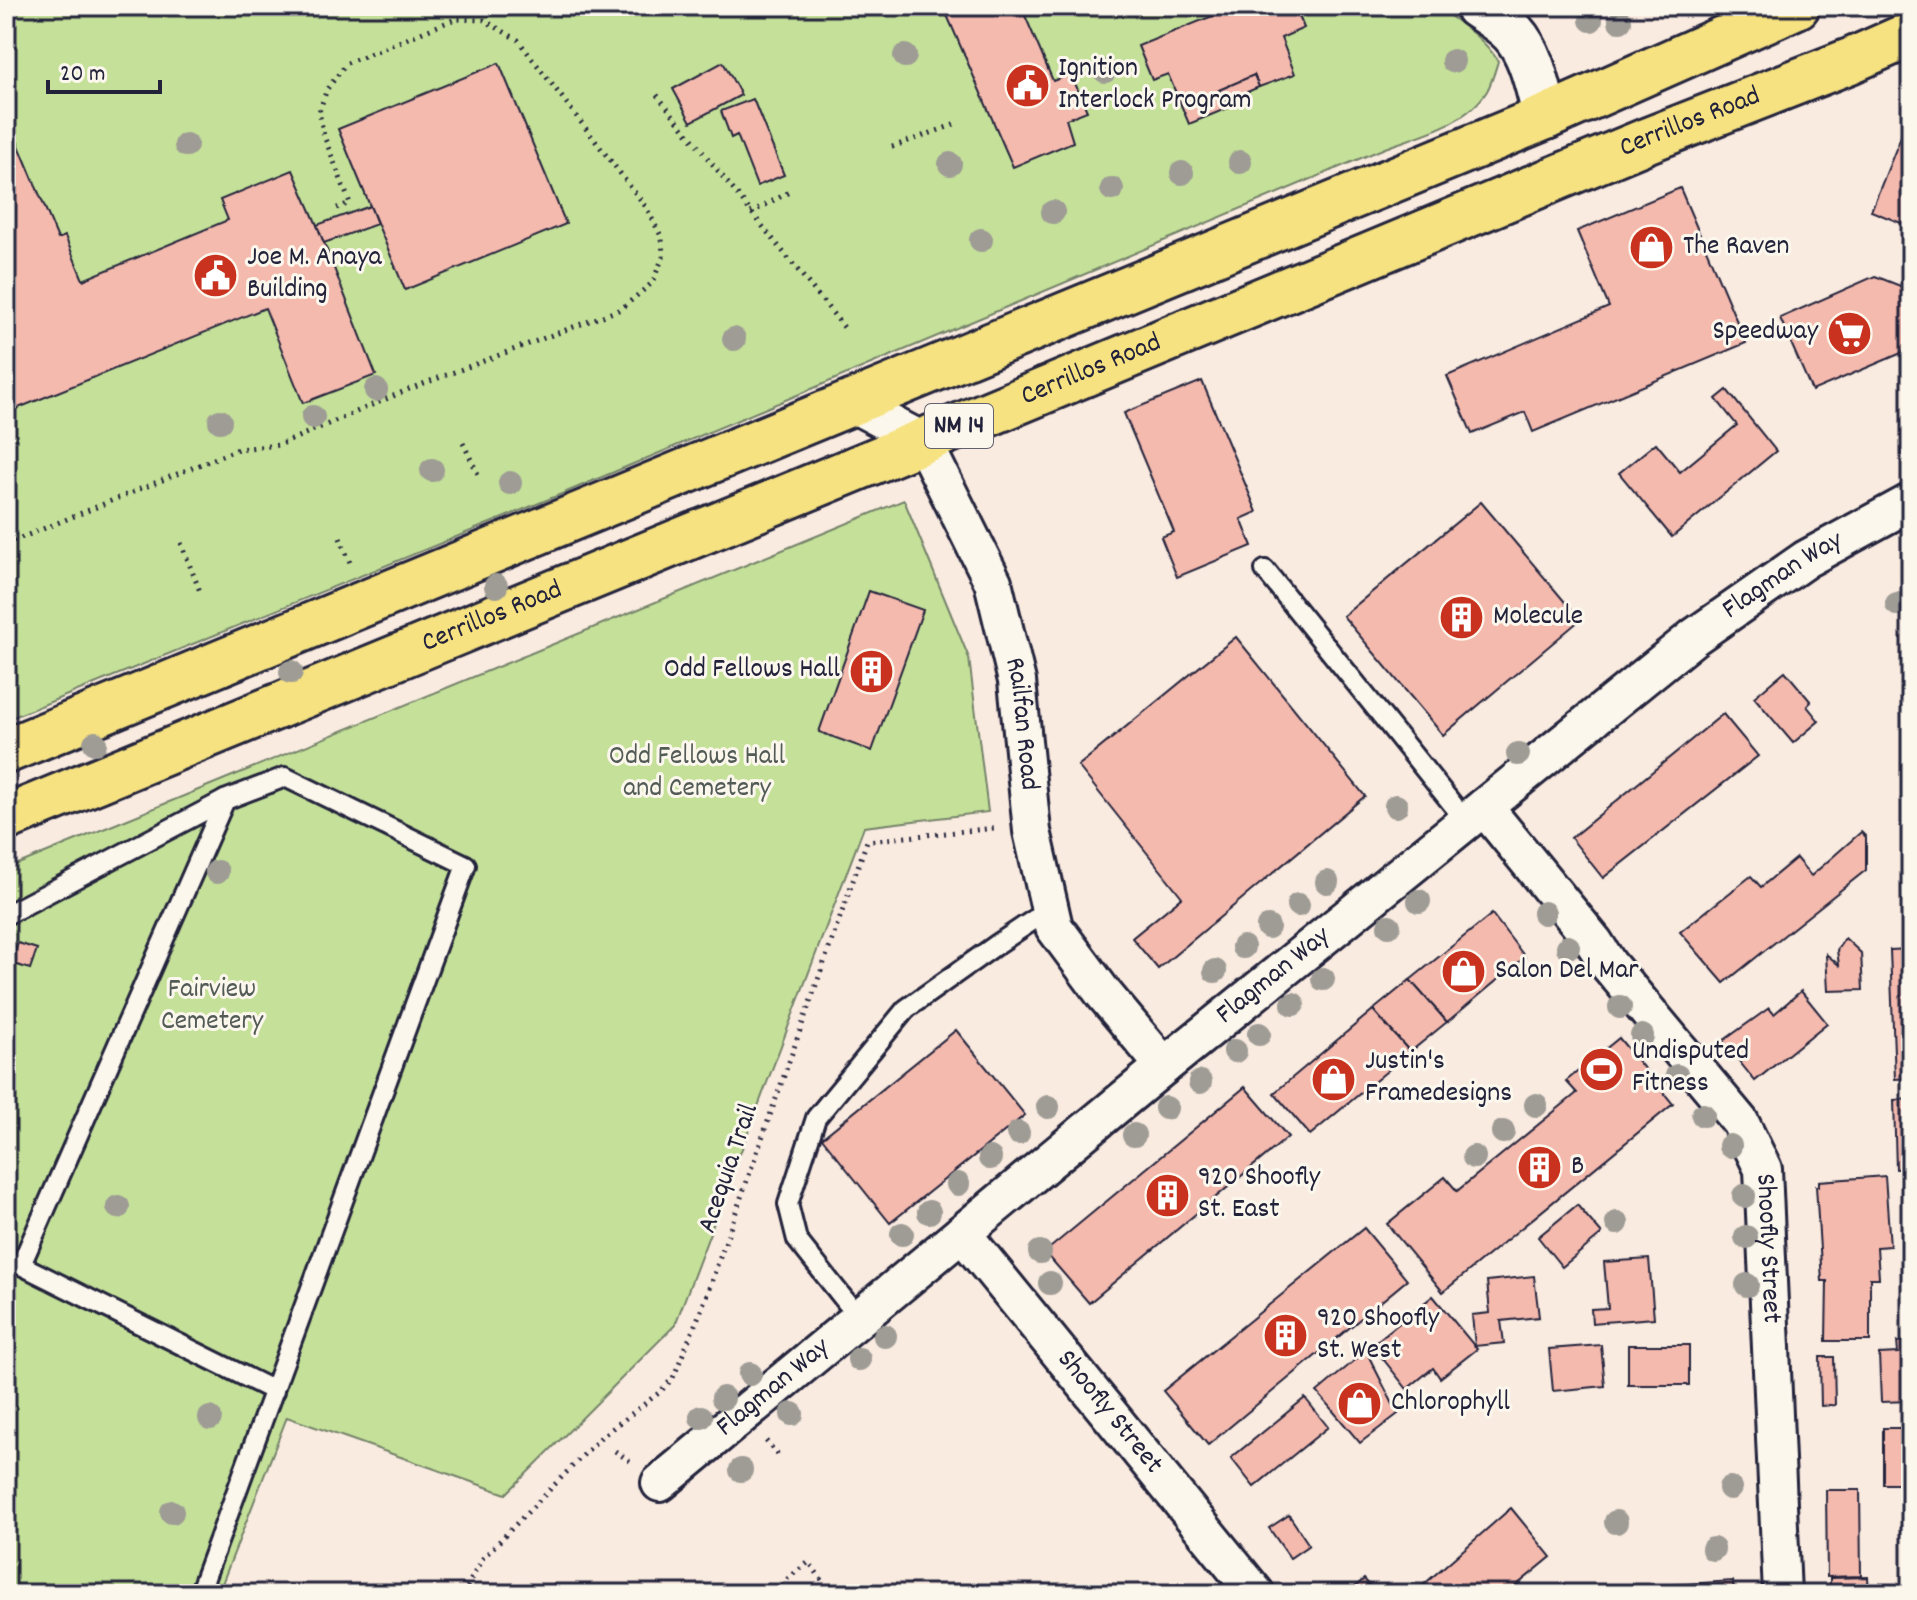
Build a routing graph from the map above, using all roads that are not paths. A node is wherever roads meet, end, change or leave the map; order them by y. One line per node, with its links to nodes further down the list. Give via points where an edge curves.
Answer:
1 (1477, 6): 4 (street, via 1513,33 1530,61)
2 (1797, 6): 4 (main road, NM 14)
3 (1911, 34): 6 (main road, Cerrillos Road / NM 14)
4 (1546, 117): 5 (main road, NM 14)
5 (851, 403): 6 (street); 9 (main road, NM 14)
6 (923, 441): 12 (main road, Cerrillos Road / NM 14); 13 (street, Railfan Road, via 993,582 1017,681 1032,831)
7 (1911, 502): 11 (street, Flagman Way, via 1806,559 1678,649)
8 (1265, 570): 11 (lane)
9 (6, 751)
10 (225, 800): 14 (lane); 18 (lane, via 21,1265); 18 (lane, via 285,777 466,865)
11 (1475, 814): 15 (street, Flagman Way); 22 (street, Shoofly Street, via 1594,942 1740,1122 1763,1169)
12 (6, 818)
13 (1050, 909): 15 (street, Railfan Road, via 1054,927); 17 (lane, via 906,1009 816,1118 788,1204 797,1240)
14 (6, 915)
15 (1164, 1066): 16 (street, Flagman Way)
16 (962, 1233): 17 (street, Flagman Way); 21 (street, Shoofly Street)
17 (859, 1318): 19 (street, Flagman Way)
18 (274, 1391): 20 (lane)
19 (660, 1483)
20 (199, 1594)
21 (1256, 1594)
22 (1782, 1594)

